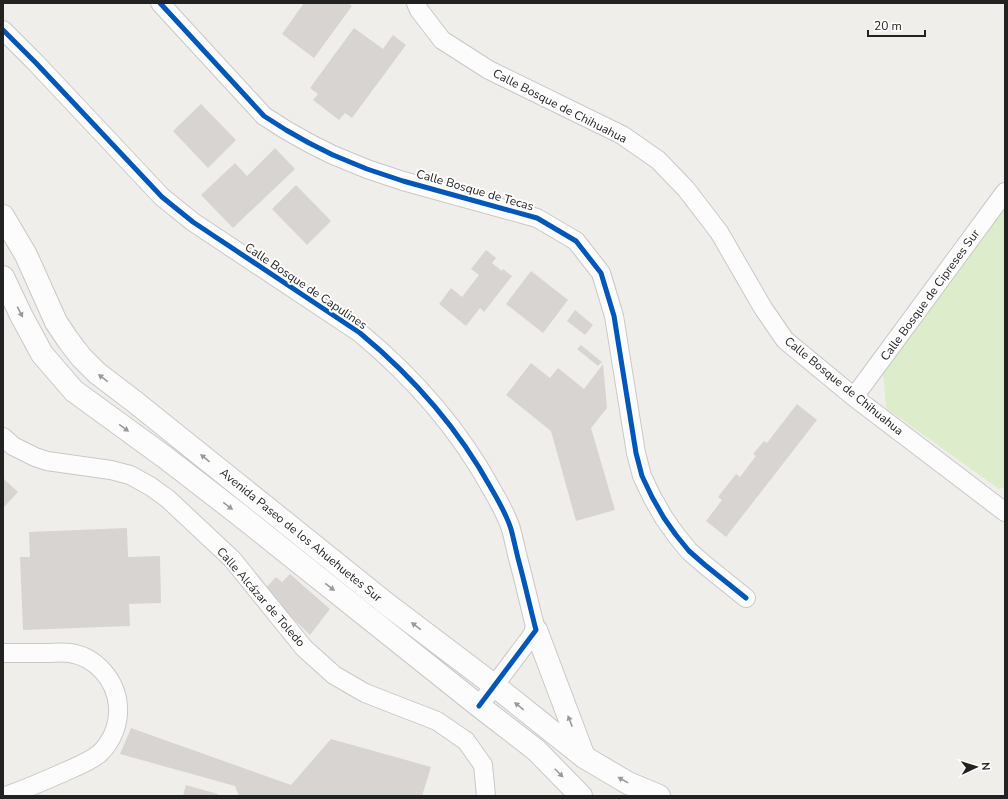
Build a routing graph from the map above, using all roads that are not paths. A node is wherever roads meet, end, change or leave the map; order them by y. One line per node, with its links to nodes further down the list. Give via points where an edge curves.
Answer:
1 (160, 3): 12 (street, Calle Bosque de Tecas, via 264,116 298,137 332,155 367,169 537,218 576,241 601,273 614,316 636,453 642,476 652,498 689,551)
2 (416, 3): 7 (street, Calle Bosque de Chihuahua, via 442,40 489,70 622,135 658,160 686,189 720,232 763,308 785,340)
3 (3, 30): 13 (street, Calle Bosque de Capulines, via 162,197 193,222 360,333 384,353 428,398 482,473 511,528)
4 (1005, 192): 7 (street, Calle Bosque de Cipreses Sur)
5 (3, 216): 9 (street, Avenida Paseo de los Ahuehuetes Sur, one-way to 5, via 96,373 81,357 56,322 26,255)
6 (3, 277): 10 (street, Avenida Paseo de los Ahuehuetes Sur, one-way to 10, via 42,354 74,391)
7 (854, 397): 11 (street, Calle Bosque de Chihuahua)
8 (3, 437): 19 (street, Calle Alcázar de Toledo, via 13,446 47,461 111,470 130,476 168,499 232,559 304,648 334,675 365,693 437,721 466,741 483,765)
9 (180, 439): 10 (street); 15 (street, Avenida Paseo de los Ahuehuetes Sur, one-way to 9)
10 (166, 458): 16 (street, Avenida Paseo de los Ahuehuetes Sur, one-way to 16)
11 (1005, 512)
12 (746, 598)
13 (536, 630): 15 (street); 17 (street, one-way to 13)
14 (3, 654): 18 (street, via 71,653 82,656 109,678 116,694 118,711 113,734 100,753 80,765)
15 (494, 686): 16 (street); 17 (street, Avenida Paseo de los Ahuehuetes Sur, one-way to 15)
16 (479, 706): 20 (street, Avenida Paseo de los Ahuehuetes Sur, one-way to 20, via 536,750)
17 (584, 757): 21 (street, Avenida Paseo de los Ahuehuetes Sur, one-way to 17)
18 (6, 796)
19 (486, 796)
20 (581, 796)
21 (659, 796)

